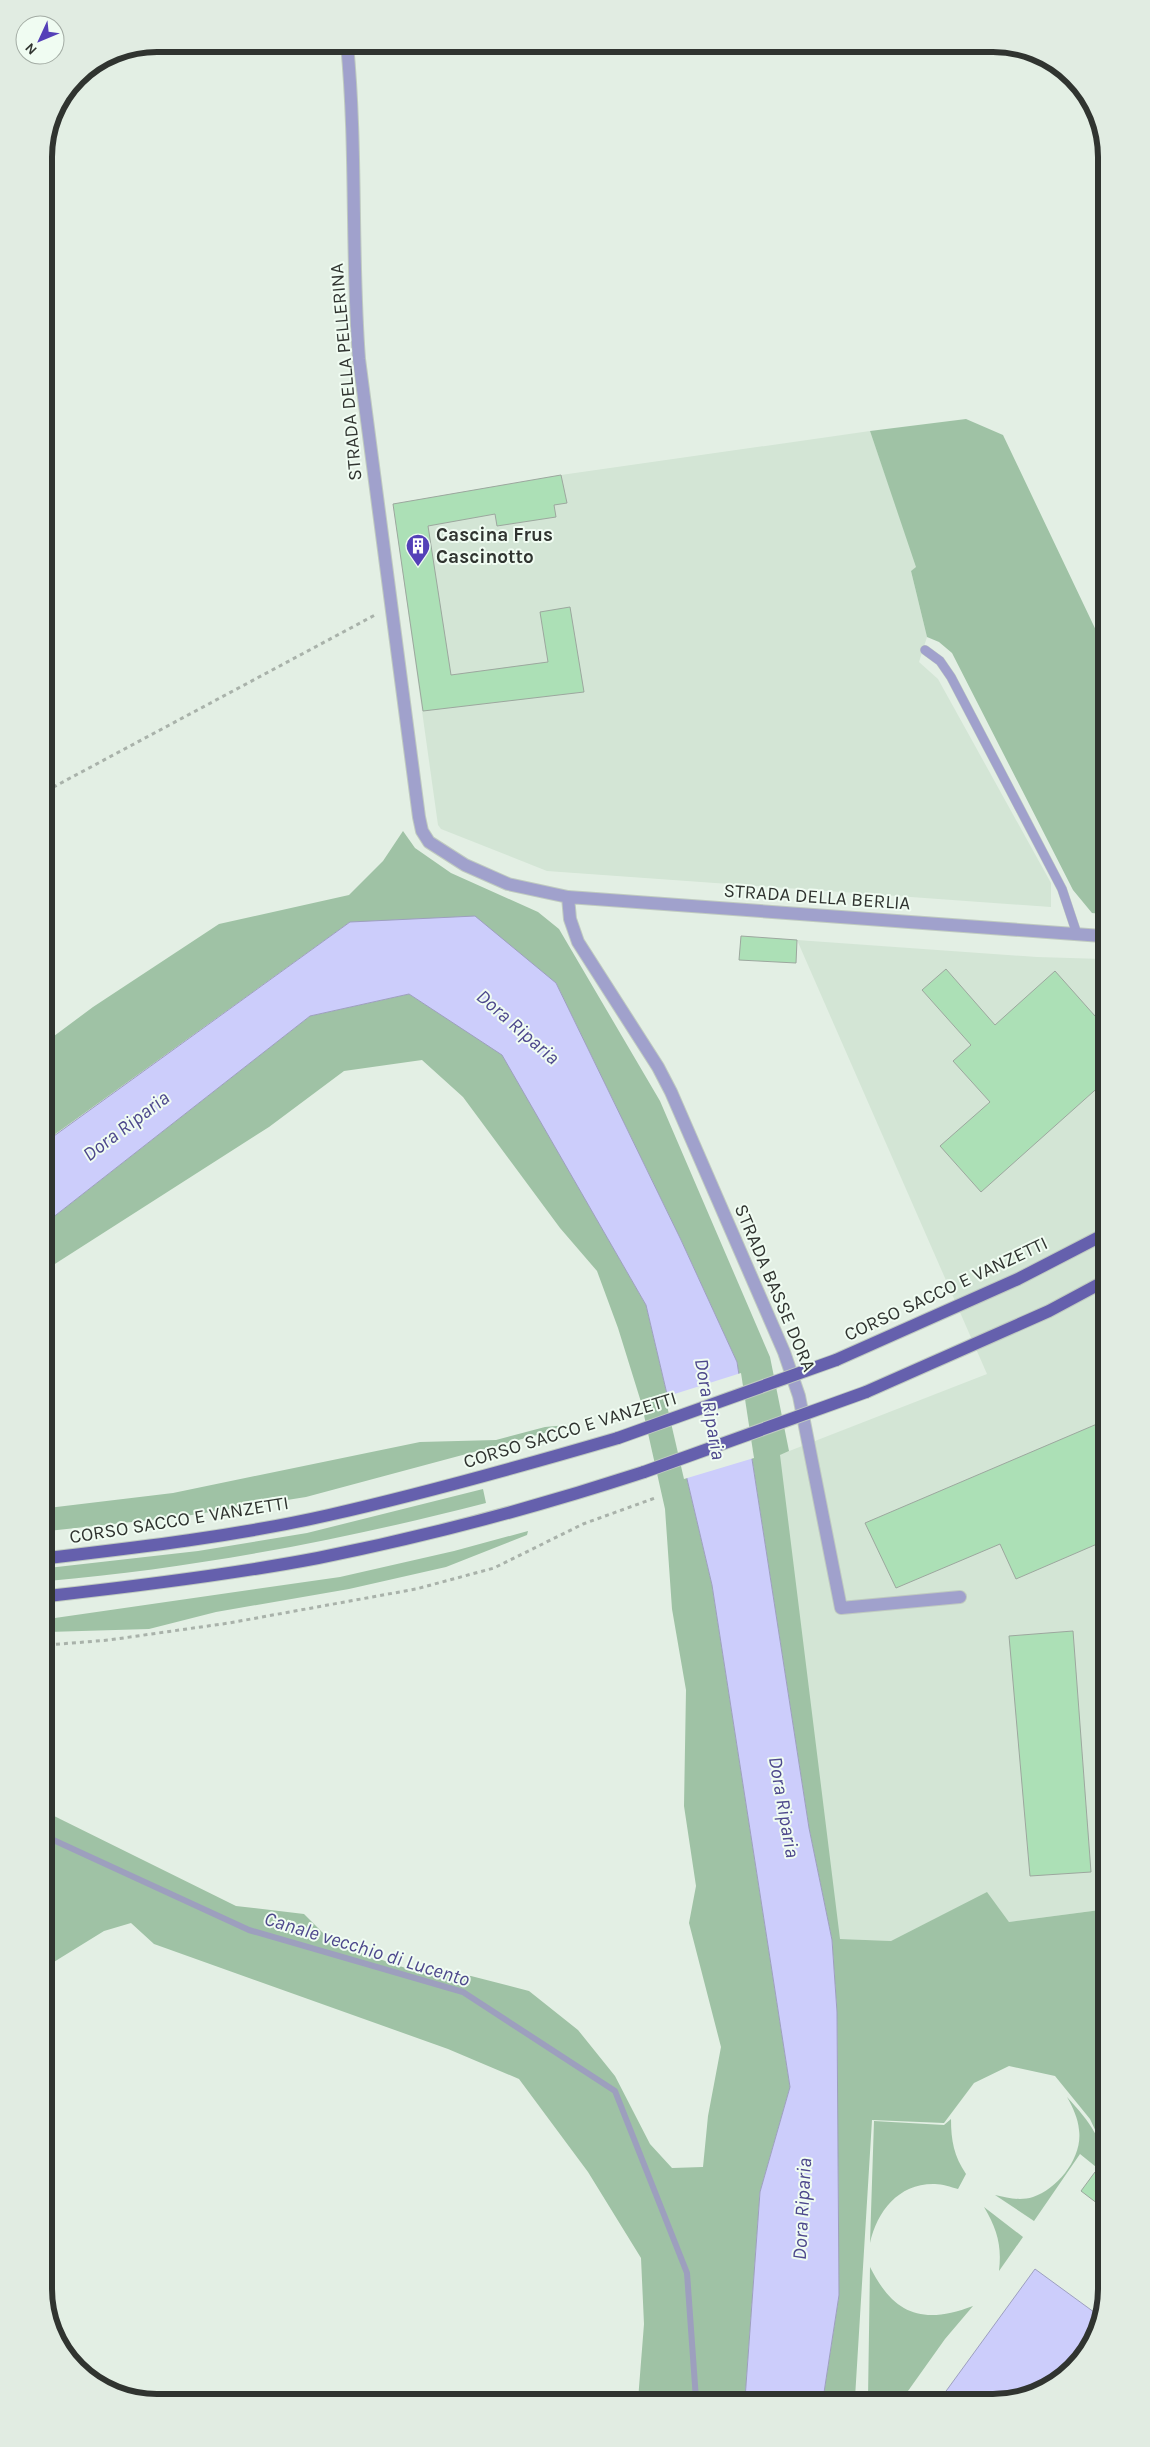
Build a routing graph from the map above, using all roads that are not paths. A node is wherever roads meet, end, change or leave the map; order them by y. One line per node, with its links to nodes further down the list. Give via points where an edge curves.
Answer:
1 (348, 52): 3 (street, STRADA DELLA PELLERINA, via 352,97 354,289 358,348 422,831 438,850 465,865)
2 (925, 650): 5 (lane, via 951,677 1062,888)
3 (529, 890): 4 (street, STRADA DELLA BERLIA)
4 (568, 897): 5 (street, STRADA DELLA BERLIA); 11 (street, STRADA BASSE DORA, via 570,919 578,942 671,1092 784,1352 799,1396 841,1608)
5 (1077, 934): 6 (street, STRADA DELLA BERLIA)
6 (1098, 936)
7 (1098, 1238): 9 (main road, CORSO SACCO E VANZETTI, bridge, via 1018,1279 836,1360 618,1438 475,1480 327,1516 178,1543)
8 (1098, 1285): 10 (main road, bridge, via 1049,1311 866,1392 644,1472 482,1521 318,1558)
9 (53, 1557)
10 (53, 1595)
11 (960, 1597)

